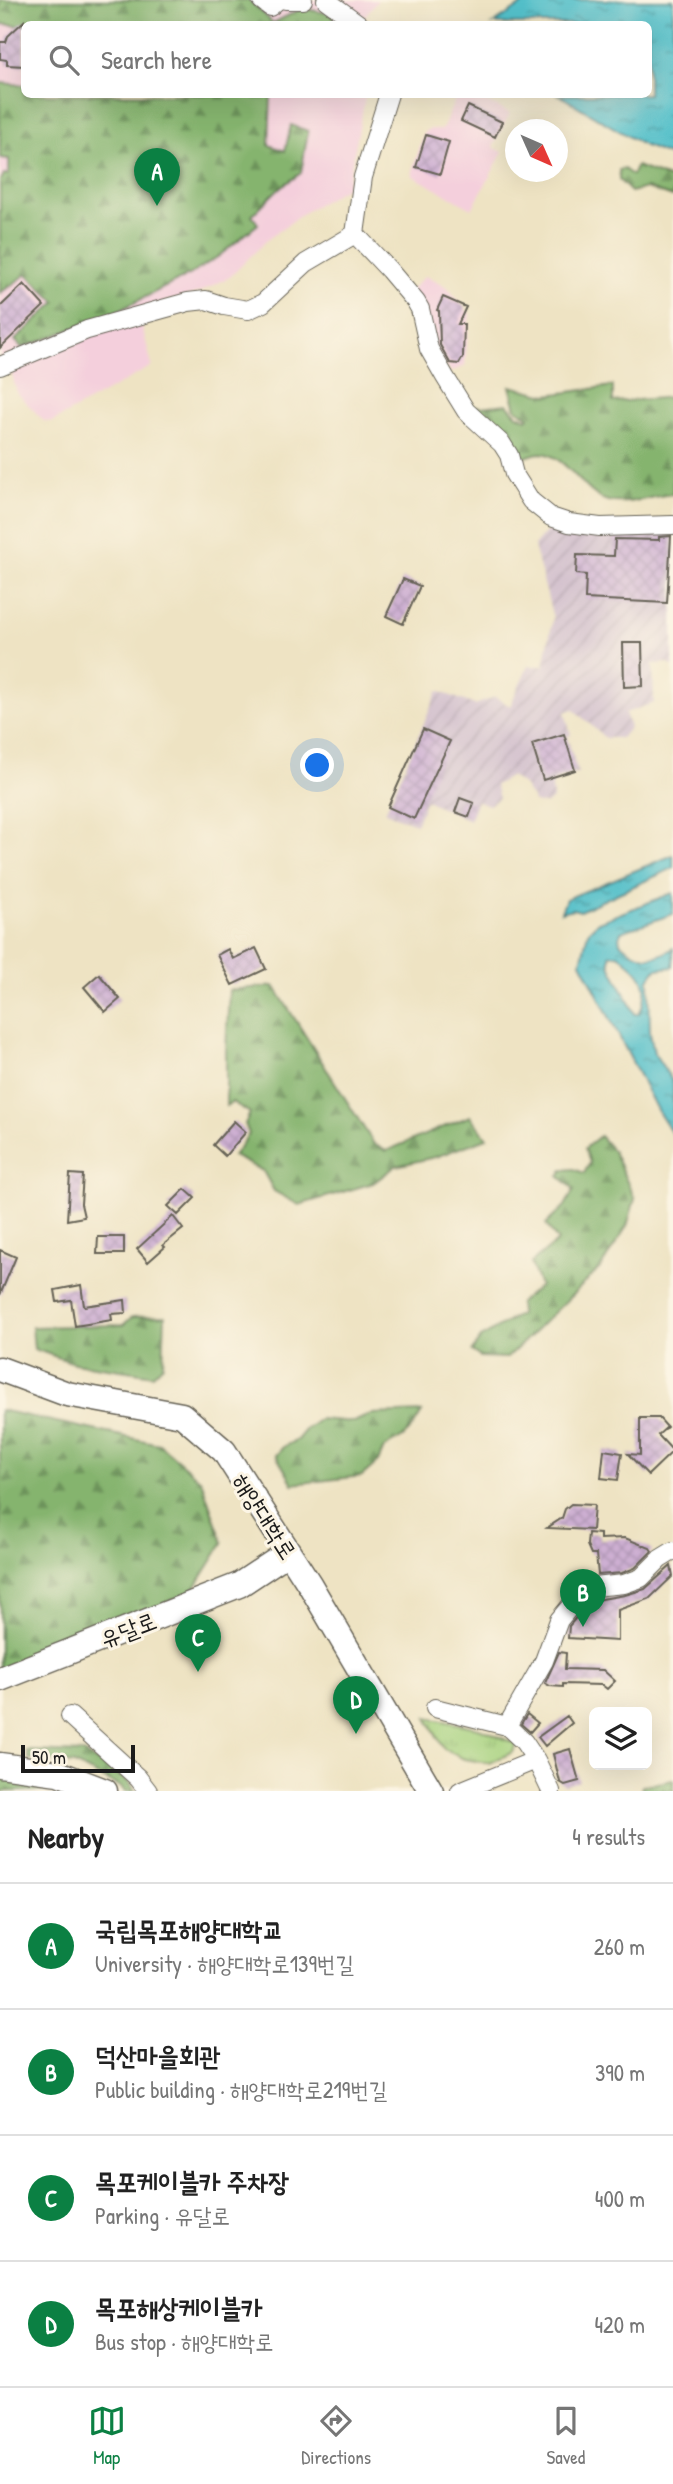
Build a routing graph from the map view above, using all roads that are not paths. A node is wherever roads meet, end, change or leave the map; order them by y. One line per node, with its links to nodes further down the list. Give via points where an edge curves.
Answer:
1 (261, 0): 2 (street, via 270,7)
2 (278, 0)
3 (285, 0): 4 (street)
4 (303, 0)
5 (326, 0): 6 (street)
6 (355, 21)
7 (388, 98): 8 (street, via 363,177)
8 (355, 234): 9 (street, via 306,263 263,303 248,310 206,300 188,302 88,330); 10 (street, via 416,302 429,349 445,377 467,411 502,444 514,474 534,503 551,517 569,523)
9 (0, 366)
10 (673, 525)
11 (0, 1369): 13 (street, 해양대학로, via 67,1394 182,1415 223,1451)
12 (673, 1551): 17 (street, via 641,1577 583,1591 559,1620 544,1661)
13 (289, 1552): 14 (street, 유달로, via 239,1585); 22 (street, 해양대학로)
14 (0, 1679)
15 (435, 1708): 17 (street)
16 (70, 1716): 21 (street)
17 (507, 1726): 18 (street)
18 (536, 1760): 23 (street); 24 (street)
19 (0, 1765): 20 (street, via 58,1773)
20 (105, 1791)
21 (148, 1791)
22 (431, 1791)
23 (460, 1791)
24 (551, 1791)

